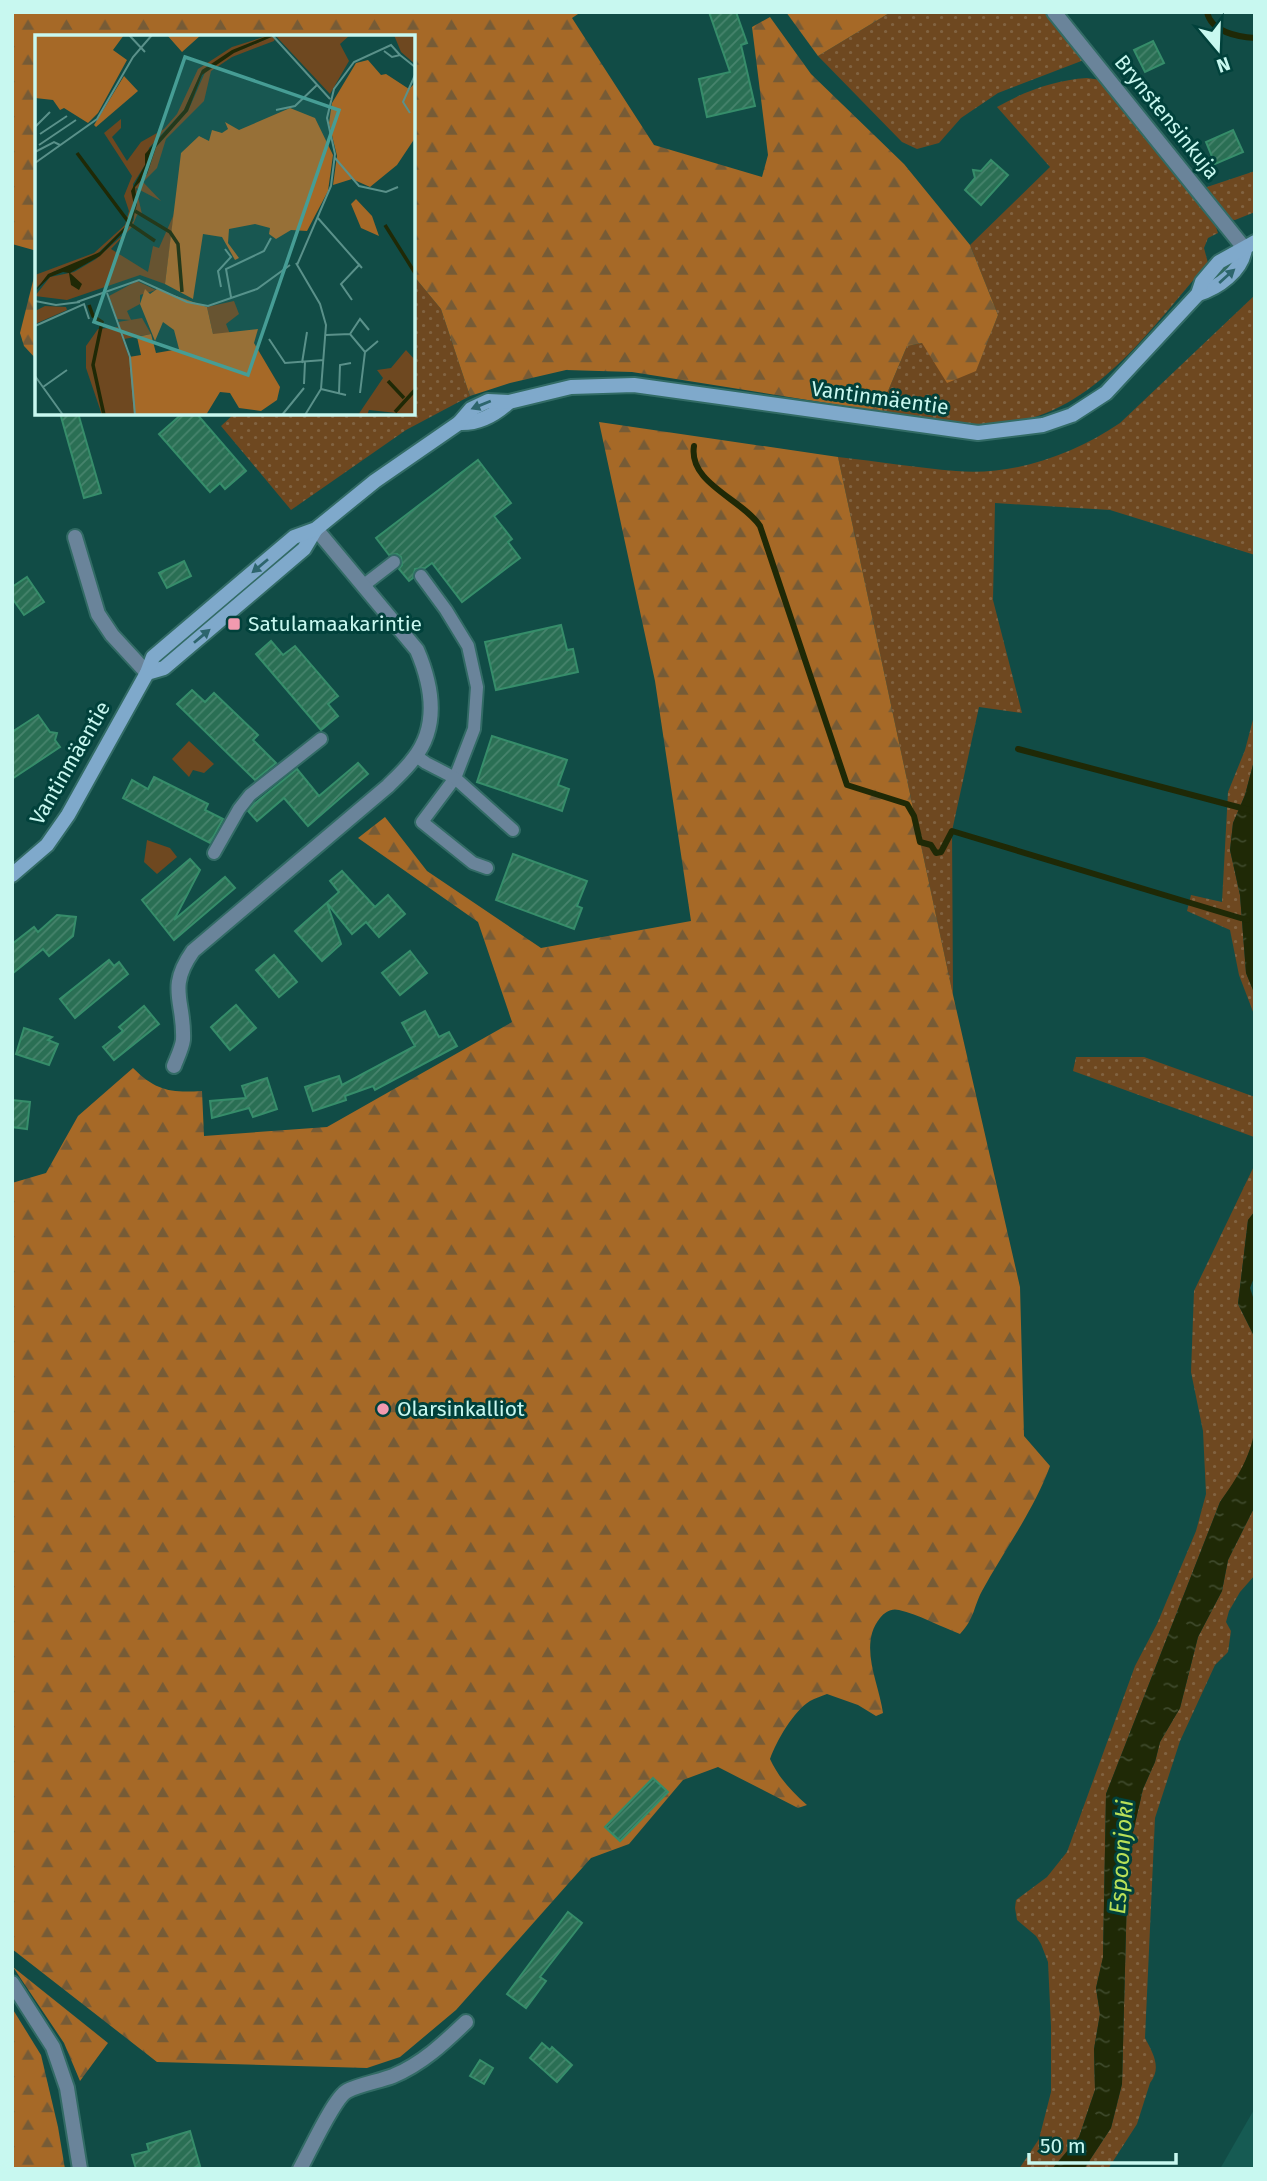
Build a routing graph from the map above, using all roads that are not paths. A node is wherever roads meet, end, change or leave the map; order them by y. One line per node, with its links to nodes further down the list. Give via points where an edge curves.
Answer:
1 (1054, 12): 2 (street, Brynstensinkuja)
2 (1250, 245): 3 (street, Vantinmäentie, via 1219,262 1198,294 1106,393 1072,415 1043,425 978,433 634,385 571,387 509,402 488,401 471,409 459,423)
3 (316, 529): 7 (street); 8 (street, Vantinmäentie, via 304,549 164,668)
4 (75, 537): 8 (street, via 98,614)
5 (394, 562): 7 (lane)
6 (421, 576): 11 (lane, via 468,646 477,687 474,729)
7 (363, 585): 10 (street, via 417,650 427,672 431,722)
8 (147, 673): 15 (street, Vantinmäentie, via 68,815 47,845)
9 (321, 739): 13 (lane, via 250,795)
10 (416, 756): 11 (lane); 16 (street, via 388,786 194,951 181,968 178,988 183,1042)
11 (455, 778): 12 (lane); 14 (lane, via 422,822 473,863)
12 (513, 830)
13 (214, 853)
14 (487, 868)
15 (15, 871)
16 (174, 1066)
17 (12, 1983): 19 (street, via 53,2047 67,2088)
18 (466, 2022): 20 (street, via 417,2064 346,2091)
19 (79, 2169)
20 (300, 2169)

